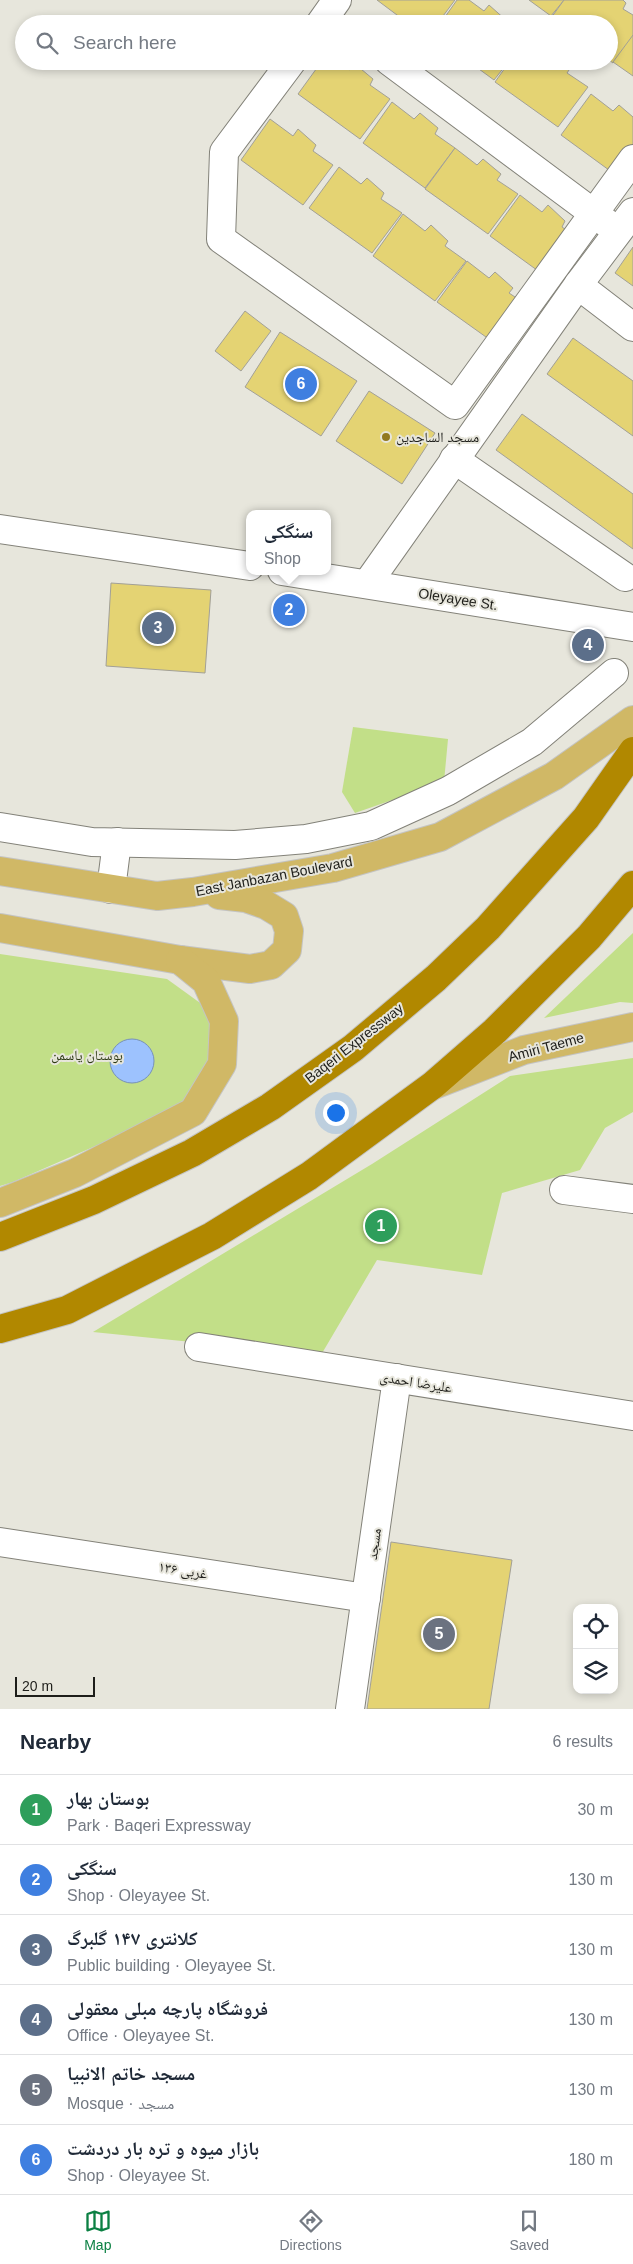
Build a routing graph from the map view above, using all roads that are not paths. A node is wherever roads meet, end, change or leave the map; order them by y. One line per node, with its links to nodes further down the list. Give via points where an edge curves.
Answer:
1 (285, 70): 4 (street, via 224,152 221,239 454,405)
2 (401, 70): 4 (street)
3 (633, 159): 4 (street)
4 (594, 214): 5 (street)
5 (626, 222): 6 (street)
6 (578, 285): 7 (street); 8 (street)
7 (633, 327)
8 (454, 459): 12 (street); 13 (street)
9 (0, 529): 10 (street)
10 (246, 565)
11 (308, 575): 13 (street, Oleyayee St.)
12 (625, 577)
13 (367, 584): 14 (street, Oleyayee St.)
14 (633, 627)
15 (614, 673): 19 (street, via 532,742 448,792 371,826 306,839 235,845)
16 (633, 720): 23 (main road, East Janbazan Boulevard, via 554,776 440,838 333,868)
17 (633, 750): 31 (highway, Baqeri Expressway, via 586,818 488,928 436,978 353,1048 270,1107 192,1154 94,1200)
18 (0, 827): 19 (street, via 92,842)
19 (117, 842): 22 (street)
20 (0, 871): 22 (main road, East Janbazan Boulevard)
21 (633, 885): 27 (highway, via 589,937 495,1031)
22 (111, 889): 23 (main road, East Janbazan Boulevard, via 157,896)
23 (193, 892): 25 (main road, via 246,898 284,916 290,931 287,950 271,965 250,969)
24 (0, 928): 25 (main road)
25 (180, 960): 30 (main road, via 206,981 224,1021 222,1064 193,1112 75,1173)
26 (633, 1027): 27 (main road, Amiri Taeme, via 524,1050)
27 (432, 1085): 32 (highway, via 309,1176 212,1236 67,1310)
28 (564, 1190): 29 (street)
29 (633, 1199)
30 (0, 1203)
31 (0, 1237)
32 (0, 1329)
33 (199, 1347): 34 (street, علیرضا احمدی)
34 (397, 1378): 35 (street, علیرضا احمدی); 37 (street, مسجد)
35 (633, 1416)
36 (0, 1542): 37 (street, ۱۳۶ غربی)
37 (366, 1598): 38 (street, مسجد)
38 (350, 1709)

